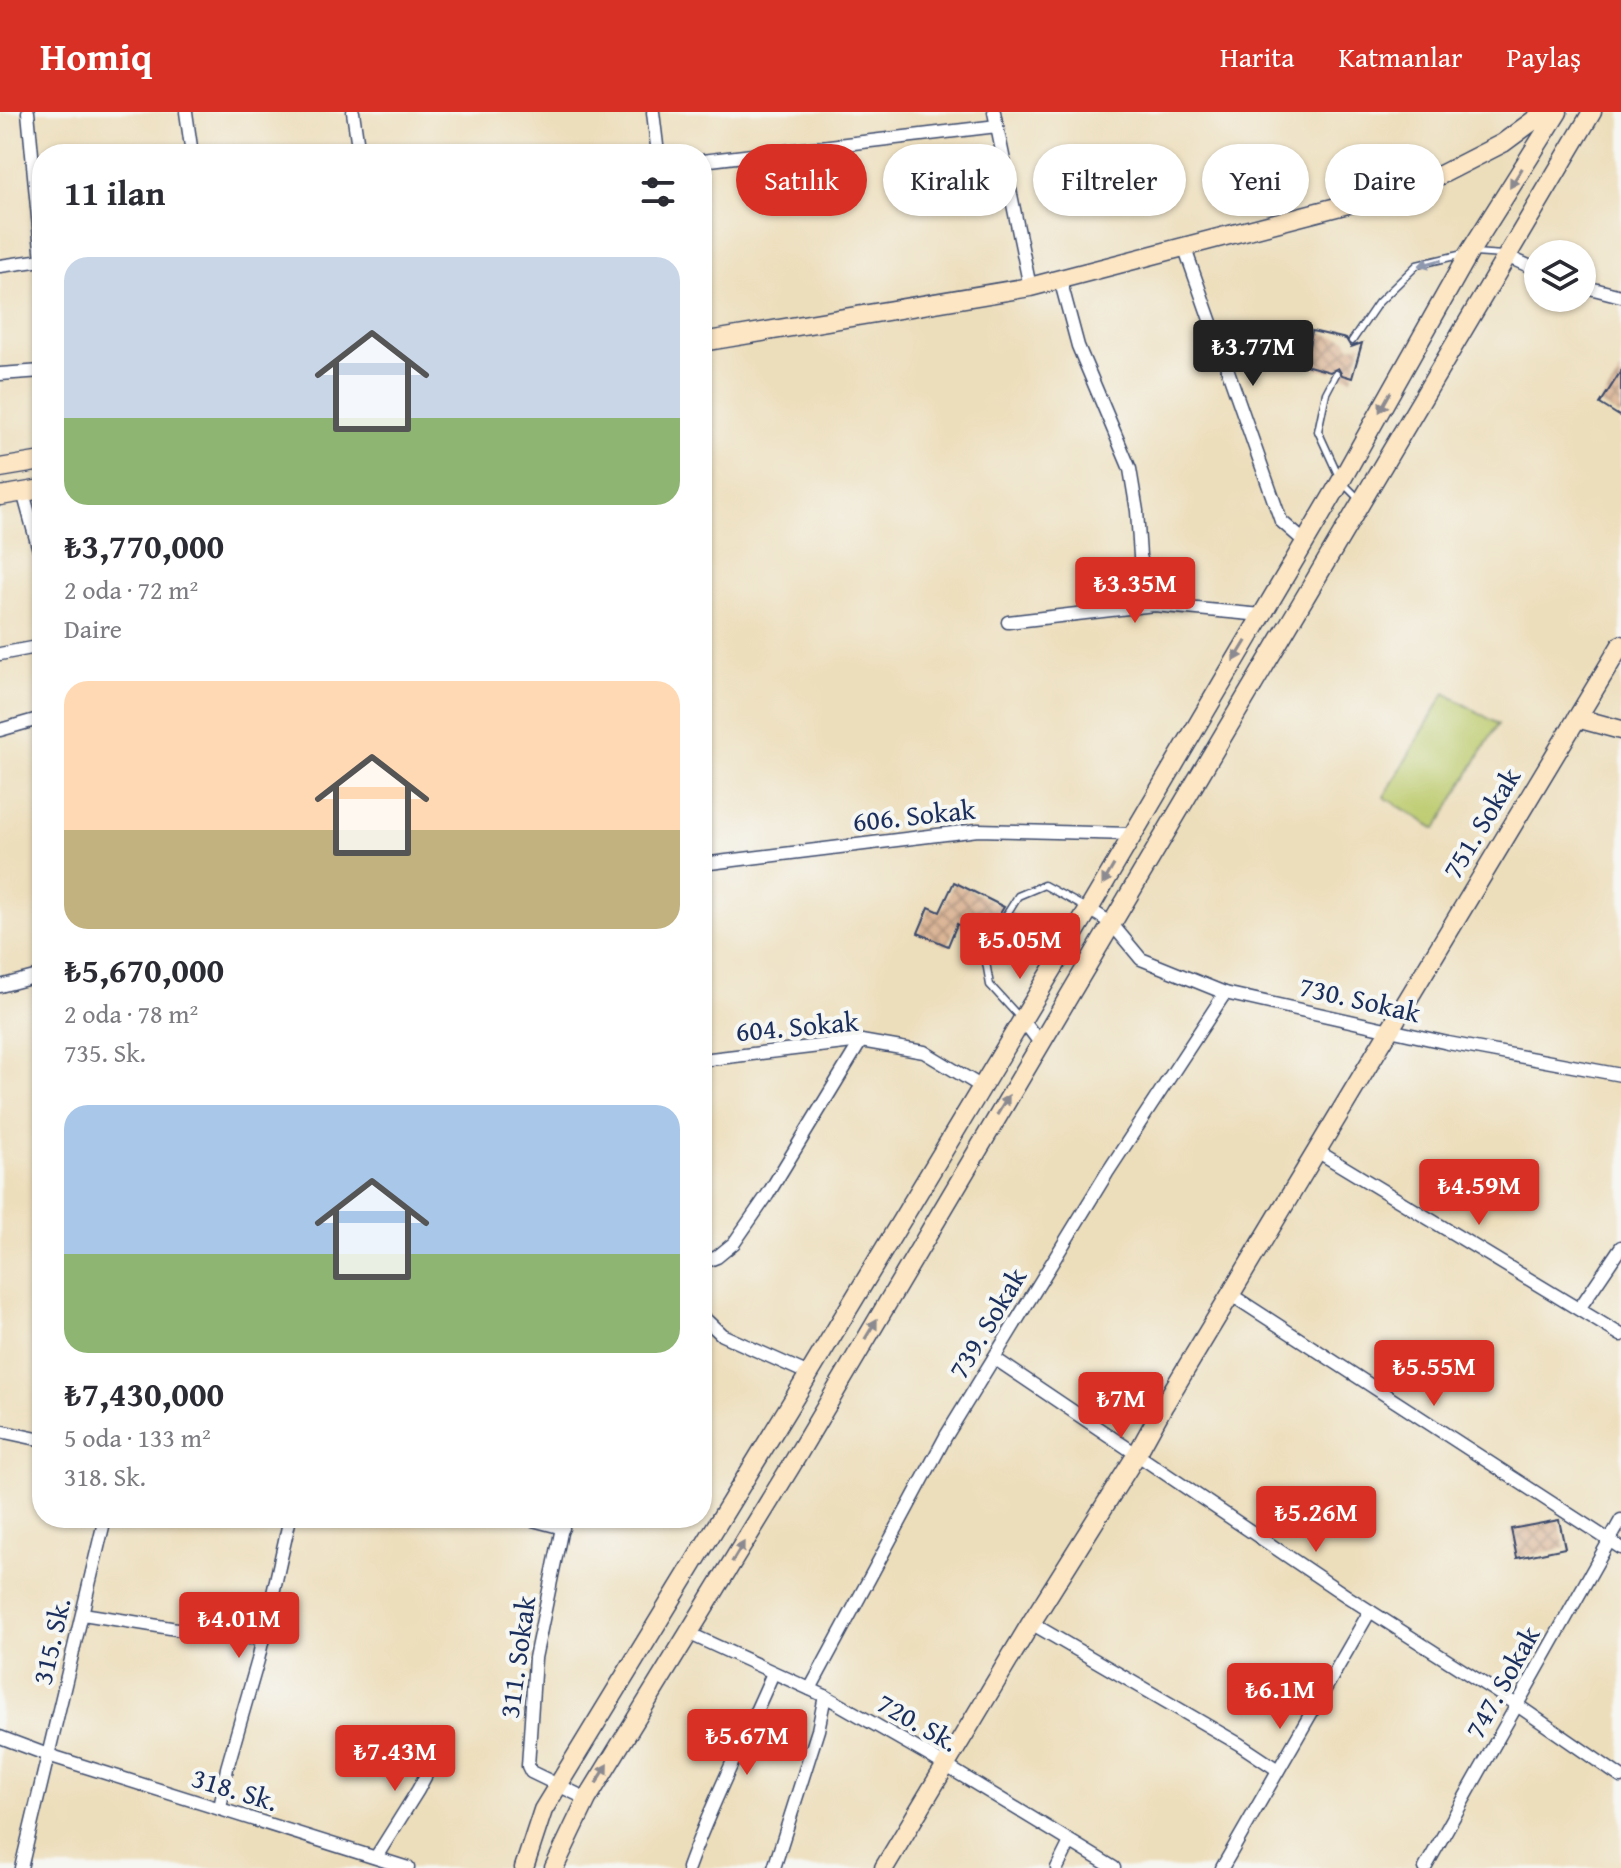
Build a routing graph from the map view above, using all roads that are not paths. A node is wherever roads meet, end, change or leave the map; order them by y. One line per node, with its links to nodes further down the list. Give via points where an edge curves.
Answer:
1 (28, 112): 13 (street)
2 (186, 112): 10 (street)
3 (353, 112): 11 (street)
4 (653, 112): 12 (street)
5 (994, 112): 9 (street)
6 (1545, 112): 15 (main road, via 1503,143 1421,185)
7 (1558, 112): 16 (main road, one-way to 16)
8 (1592, 112): 17 (main road)
9 (997, 126): 14 (street); 22 (street)
10 (191, 144)
11 (358, 144)
12 (657, 144)
13 (32, 154)
14 (712, 160)
15 (1184, 246): 21 (main road); 36 (street, via 1281,521)
16 (1469, 253): 17 (lane); 26 (lane, one-way to 26, via 1417,265 1378,303); 32 (main road, one-way to 32)
17 (1506, 256): 19 (street); 35 (main road)
18 (32, 261): 20 (street)
19 (1524, 264)
20 (0, 266)
21 (1060, 279): 22 (main road); 37 (street, via 1078,346 1130,469 1140,556)
22 (1030, 287): 25 (main road)
23 (1596, 290): 24 (street)
24 (1621, 296)
25 (712, 340)
26 (1352, 341)
27 (32, 372): 28 (street)
28 (0, 374)
29 (1336, 374): 32 (lane, via 1318,431)
30 (32, 463): 31 (main road)
31 (0, 468)
32 (1341, 481): 35 (lane); 36 (main road)
33 (32, 491): 34 (main road)
34 (0, 496)
35 (1361, 501): 50 (main road)
36 (1305, 542): 38 (main road)
37 (1154, 605): 38 (street); 39 (street)
38 (1262, 615): 47 (main road, one-way to 47)
39 (1008, 622)
40 (1621, 645): 43 (main road, 751. Sokak)
41 (32, 648): 42 (street)
42 (0, 654)
43 (1577, 718): 46 (main road); 55 (main road, 751. Sokak)
44 (32, 721): 45 (street)
45 (0, 730)
46 (1621, 730)
47 (1131, 834): 48 (street, 606. Sokak, via 978,830); 49 (main road, one-way to 49)
48 (712, 863)
49 (1089, 909): 50 (street, 730. Sokak); 54 (main road); 54 (lane, via 1044,885 1018,896 984,951 990,985)
50 (1111, 923): 53 (street, 730. Sokak, via 1141,959); 57 (main road)
51 (32, 978): 52 (street)
52 (0, 986)
53 (1225, 993): 55 (street, 730. Sokak); 68 (street, 739. Sokak)
54 (1022, 1019): 57 (street); 60 (main road)
55 (1388, 1029): 59 (street, 730. Sokak); 61 (main road, 751. Sokak)
56 (861, 1041): 58 (street, 604. Sokak); 60 (street, 604. Sokak, via 924,1052); 63 (street, via 768,1194 734,1243)
57 (1040, 1043): 82 (main road, one-way to 57)
58 (712, 1059)
59 (1621, 1075)
60 (982, 1087): 69 (main road)
61 (1317, 1151): 64 (main road, 751. Sokak); 65 (street)
62 (1621, 1247): 65 (street)
63 (712, 1259)
64 (1230, 1294): 72 (main road, 751. Sokak); 77 (street)
65 (1579, 1309): 67 (street)
66 (712, 1326): 69 (street, via 722,1335)
67 (1621, 1335)
68 (994, 1358): 72 (street); 85 (street, 739. Sokak, via 946,1436)
69 (809, 1374): 94 (main road)
70 (0, 1431): 71 (street)
71 (32, 1438)
72 (1137, 1454): 79 (street); 81 (main road, 751. Sokak)
73 (1621, 1520): 77 (street, 747. Sokak)
74 (103, 1528): 80 (street, 315. Sk.)
75 (288, 1528): 83 (street)
76 (562, 1528): 94 (street, 311. Sokak, via 535,1658 528,1766)
77 (1609, 1541): 78 (street); 87 (street, 747. Sokak)
78 (1621, 1548)
79 (1370, 1611): 87 (street); 92 (street)
80 (83, 1614): 83 (street); 90 (street, 315. Sk.)
81 (1031, 1623): 91 (main road, 751. Sokak); 92 (street)
82 (688, 1633): 84 (street, 720. Sk.); 95 (main road, one-way to 82)
83 (263, 1639): 96 (street)
84 (773, 1673): 85 (street, 720. Sk.); 103 (street)
85 (810, 1689): 86 (street, 720. Sk.)
86 (825, 1696): 91 (street, 720. Sk.); 104 (street)
87 (1517, 1705): 93 (street); 109 (street, 747. Sokak)
88 (0, 1737): 90 (street, 318. Sk.)
89 (442, 1745): 98 (street)
90 (48, 1755): 96 (street, 318. Sk.); 99 (street, 315. Sk.)
91 (947, 1766): 97 (street, 720. Sk.); 105 (main road, 751. Sokak)
92 (1278, 1770): 108 (street)
93 (1621, 1777)
94 (559, 1785): 95 (street); 101 (main road, via 543,1810)
95 (587, 1799): 102 (main road)
96 (220, 1809): 98 (street, 318. Sk.)
97 (1070, 1842): 106 (street); 107 (street, 720. Sk.)
98 (376, 1857): 100 (street, 318. Sk.)
99 (21, 1868)
100 (408, 1868)
101 (524, 1868)
102 (554, 1868)
103 (688, 1868)
104 (774, 1868)
105 (884, 1868)
106 (1057, 1868)
107 (1114, 1868)
108 (1222, 1868)
109 (1425, 1868)

